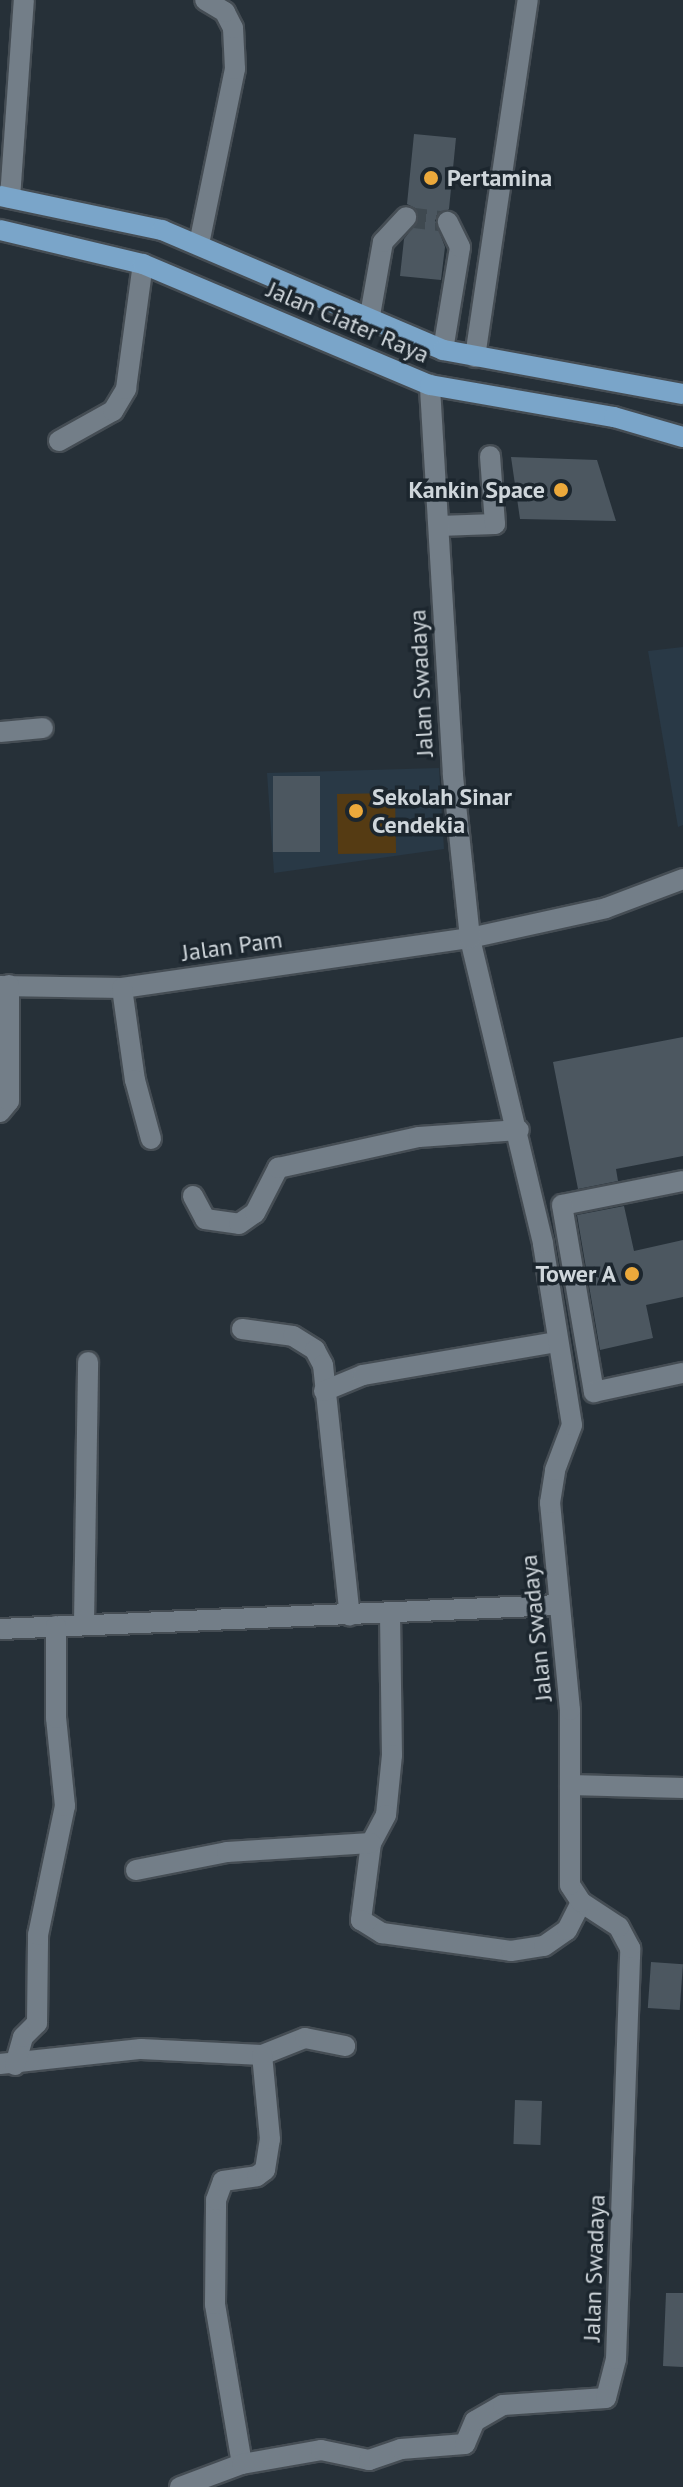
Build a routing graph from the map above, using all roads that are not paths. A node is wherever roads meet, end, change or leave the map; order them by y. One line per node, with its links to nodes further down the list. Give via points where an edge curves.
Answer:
1 (24, 0): 4 (street)
2 (205, 0): 8 (street, via 225,12 233,28 235,69)
3 (528, 0): 13 (street)
4 (5, 197): 8 (main road, Jalan Ciater Raya, via 120,218)
5 (406, 217): 10 (street, via 383,242)
6 (448, 222): 12 (street, via 460,247)
7 (0, 230): 9 (main road, Jalan Ciater Raya)
8 (199, 244): 10 (main road, Jalan Ciater Raya)
9 (143, 264): 14 (main road, Jalan Ciater Raya); 18 (street, via 126,389 113,411)
10 (369, 321): 11 (main road, Jalan Ciater Raya)
11 (400, 336): 12 (main road, Jalan Ciater Raya); 14 (main road)
12 (443, 350): 13 (main road, Jalan Ciater Raya)
13 (475, 357): 16 (main road, Jalan Ciater Raya)
14 (387, 369): 15 (main road, Jalan Ciater Raya)
15 (430, 385): 17 (main road, Jalan Ciater Raya, via 614,417); 20 (street, Jalan Swadaya)
16 (683, 394)
17 (683, 437)
18 (59, 441)
19 (490, 456): 20 (street, via 495,524)
20 (439, 526): 24 (street, Jalan Swadaya, via 453,775)
21 (43, 728): 22 (street)
22 (0, 732)
23 (683, 879): 24 (street, Jalan Pam, via 606,908)
24 (470, 938): 26 (street, Jalan Pam); 28 (street, Jalan Swadaya)
25 (4, 985): 26 (street, Jalan Pam); 27 (street, via 9,1101)
26 (122, 988): 29 (street, via 135,1080)
27 (0, 1112)
28 (519, 1130): 31 (street, via 419,1137 278,1168 255,1213 239,1224 205,1219); 33 (street, Jalan Swadaya, via 543,1243)
29 (151, 1139)
30 (683, 1181): 35 (street, via 562,1205 594,1392)
31 (193, 1196)
32 (242, 1329): 36 (street, via 281,1332 308,1344 323,1365)
33 (556, 1342): 36 (street, via 363,1375); 37 (street, Jalan Swadaya, via 572,1425 555,1470 550,1503)
34 (88, 1362): 40 (street)
35 (683, 1373)
36 (324, 1391): 39 (street)
37 (559, 1605): 38 (street); 43 (street, Jalan Swadaya, via 570,1710)
38 (390, 1614): 39 (street); 45 (street, via 392,1755 386,1815)
39 (350, 1616): 40 (street)
40 (84, 1624): 41 (street)
41 (56, 1626): 42 (street); 50 (street, via 56,1718 65,1806 38,1935 37,2023)
42 (0, 1629)
43 (570, 1785): 44 (street); 47 (street, Jalan Swadaya, via 570,1885)
44 (683, 1788)
45 (371, 1843): 46 (street, via 227,1852); 47 (street, via 361,1920 382,1933 511,1951 544,1946 567,1930)
46 (136, 1870)
47 (581, 1902): 51 (street, Jalan Swadaya, via 619,1927 630,1948 619,2304 616,2359 606,2398 503,2405 475,2421 465,2444 401,2449 369,2460 321,2450)
48 (345, 2046): 49 (street, via 305,2038)
49 (262, 2055): 50 (street, via 141,2049); 51 (street, via 270,2139 265,2170 223,2181 216,2200 215,2304)
50 (7, 2065)
51 (242, 2464): 52 (street, Jalan Swadaya)
52 (180, 2487)

